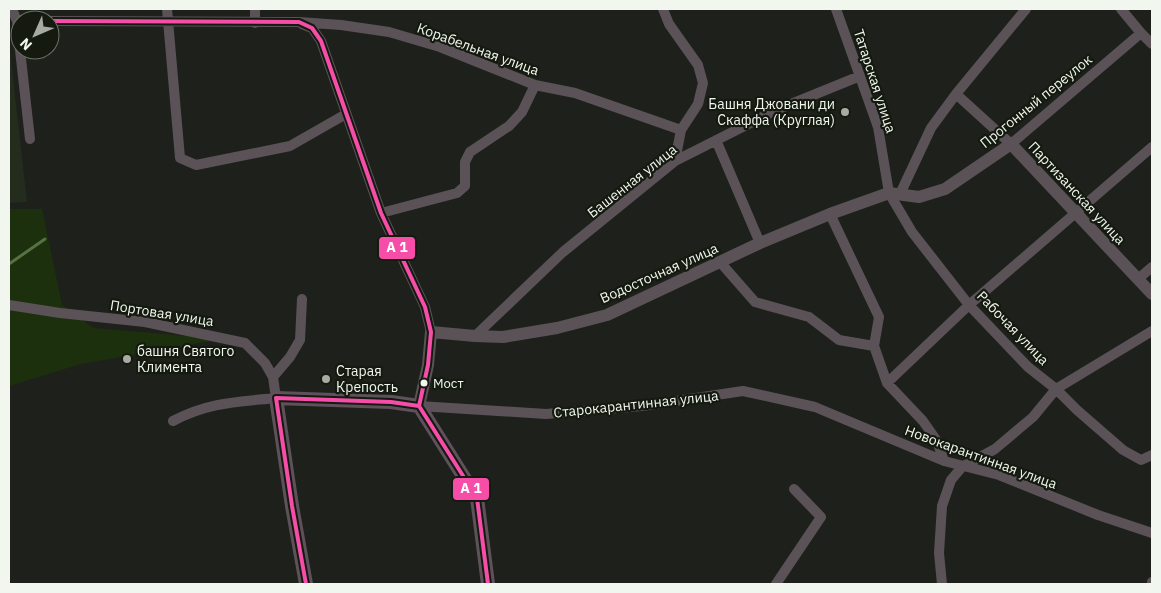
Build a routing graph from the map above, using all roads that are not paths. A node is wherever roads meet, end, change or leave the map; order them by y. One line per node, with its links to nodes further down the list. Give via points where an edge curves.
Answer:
1 (167, 9): 8 (street)
2 (255, 9): 10 (street)
3 (663, 9): 18 (street, via 669,24 698,65 703,83 698,104)
4 (836, 9): 14 (street, Татарская улица)
5 (1026, 9): 16 (street)
6 (1121, 9): 11 (street)
7 (60, 21): 8 (street, Корабельная улица)
8 (168, 21): 10 (street, Корабельная улица); 17 (street, via 180,158 196,165 290,146)
9 (299, 22): 10 (street, Корабельная улица); 15 (street, Корабельная улица, via 389,32 440,46); 17 (street, via 312,28 321,41)
10 (255, 23)
11 (1141, 33): 12 (street); 21 (street, Прогонный переулок)
12 (1152, 44)
13 (21, 60): 19 (street)
14 (860, 76): 20 (street, Башенная улица, via 774,111); 24 (street, Татарская улица, via 878,127)
15 (535, 85): 18 (street, Корабельная улица, via 575,93); 25 (street, via 522,112 510,126 470,152 466,162 465,186 457,193)
16 (956, 94): 21 (street, Партизанская улица); 24 (street)
17 (346, 114): 25 (street)
18 (681, 130): 23 (street)
19 (30, 139)
20 (716, 140): 23 (street, Башенная улица); 28 (street)
21 (1011, 144): 24 (street, Прогонный переулок, via 945,189 919,197); 27 (street, Партизанская улица)
22 (1152, 147): 27 (street)
23 (675, 161): 38 (street, Башенная улица, via 562,252)
24 (894, 194): 26 (street, Водосточная улица); 35 (street, Рабочая улица, via 912,232)
25 (381, 213): 37 (street, via 425,307)
26 (830, 214): 28 (street, Водосточная улица); 39 (street, via 879,318)
27 (1076, 214): 31 (street, Партизанская улица); 35 (street)
28 (760, 243): 29 (street, Водосточная улица)
29 (720, 262): 38 (street, Водосточная улица, via 607,315 503,337); 39 (street, via 755,302 809,316 840,340)
30 (1152, 268): 31 (street)
31 (1138, 279): 32 (street, Партизанская улица)
32 (1152, 294)
33 (302, 299): 40 (street, via 300,340)
34 (9, 305): 40 (street, Портовая улица, via 145,322 244,343 265,363)
35 (969, 305): 41 (street); 42 (street, Рабочая улица)
36 (1152, 331): 42 (street)
37 (431, 332): 38 (street, Водосточная улица); 45 (street)
38 (475, 336)
39 (874, 346): 41 (street)
40 (274, 377): 44 (street)
41 (887, 383): 48 (street, via 923,421 937,441)
42 (1056, 390): 47 (street, Рабочая улица, via 1123,450 1140,460); 49 (street, via 1033,417 995,449)
43 (743, 391): 45 (street, Старокарантинная улица, via 642,406 546,414); 48 (street, Новокарантинная улица, via 815,407)
44 (276, 398): 45 (main road, Старокарантинная улица); 46 (street, Старокарантинная улица, via 204,407); 52 (main road)
45 (419, 406): 53 (main road, via 477,498)
46 (173, 421)
47 (1152, 455)
48 (944, 461): 49 (street, Новокарантинная улица)
49 (962, 467): 51 (street, Новокарантинная улица, via 999,475); 55 (street, via 951,480 942,506 939,553)
50 (794, 489): 54 (street, via 821,517)
51 (1152, 533)
52 (306, 584)
53 (488, 584)
54 (776, 584)
55 (942, 584)

